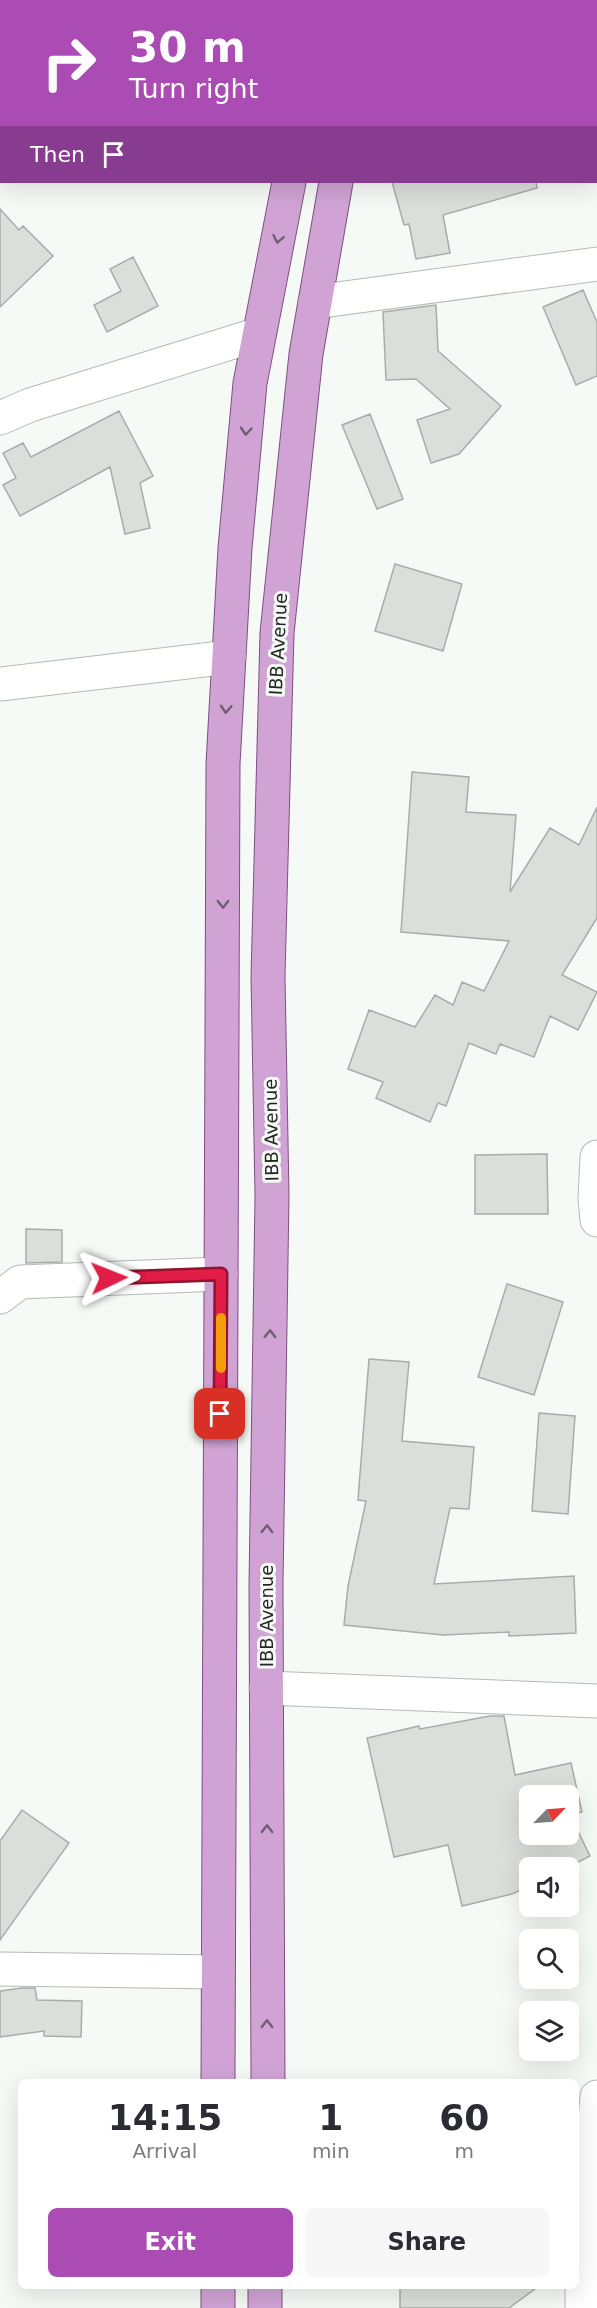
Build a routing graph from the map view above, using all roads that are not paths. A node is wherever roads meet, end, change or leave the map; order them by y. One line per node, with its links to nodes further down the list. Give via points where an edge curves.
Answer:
1 (289, 183): 5 (main road, one-way to 5)
2 (336, 183): 4 (main road, IBB Avenue)
3 (597, 264): 4 (street)
4 (315, 302): 13 (main road, IBB Avenue, one-way to 4, via 272,1195 268,976 277,633 306,354)
5 (260, 334): 6 (street, via 30,405); 7 (main road, one-way to 7, via 250,383)
6 (0, 418)
7 (229, 657): 8 (street); 11 (main road, one-way to 11, via 223,764)
8 (0, 684)
9 (597, 1157): 10 (street)
10 (597, 1220)
11 (221, 1274): 12 (street, via 20,1282); 16 (main road)
12 (0, 1297)
13 (266, 1688): 14 (street); 18 (main road, IBB Avenue, one-way to 13)
14 (597, 1701)
15 (0, 1969): 16 (street)
16 (218, 1972): 17 (main road)
17 (218, 2079)
18 (268, 2079)
19 (597, 2097): 24 (street, via 582,2262)
20 (218, 2289): 22 (main road)
21 (265, 2289): 23 (main road)
22 (218, 2308)
23 (265, 2308)
24 (582, 2308)

